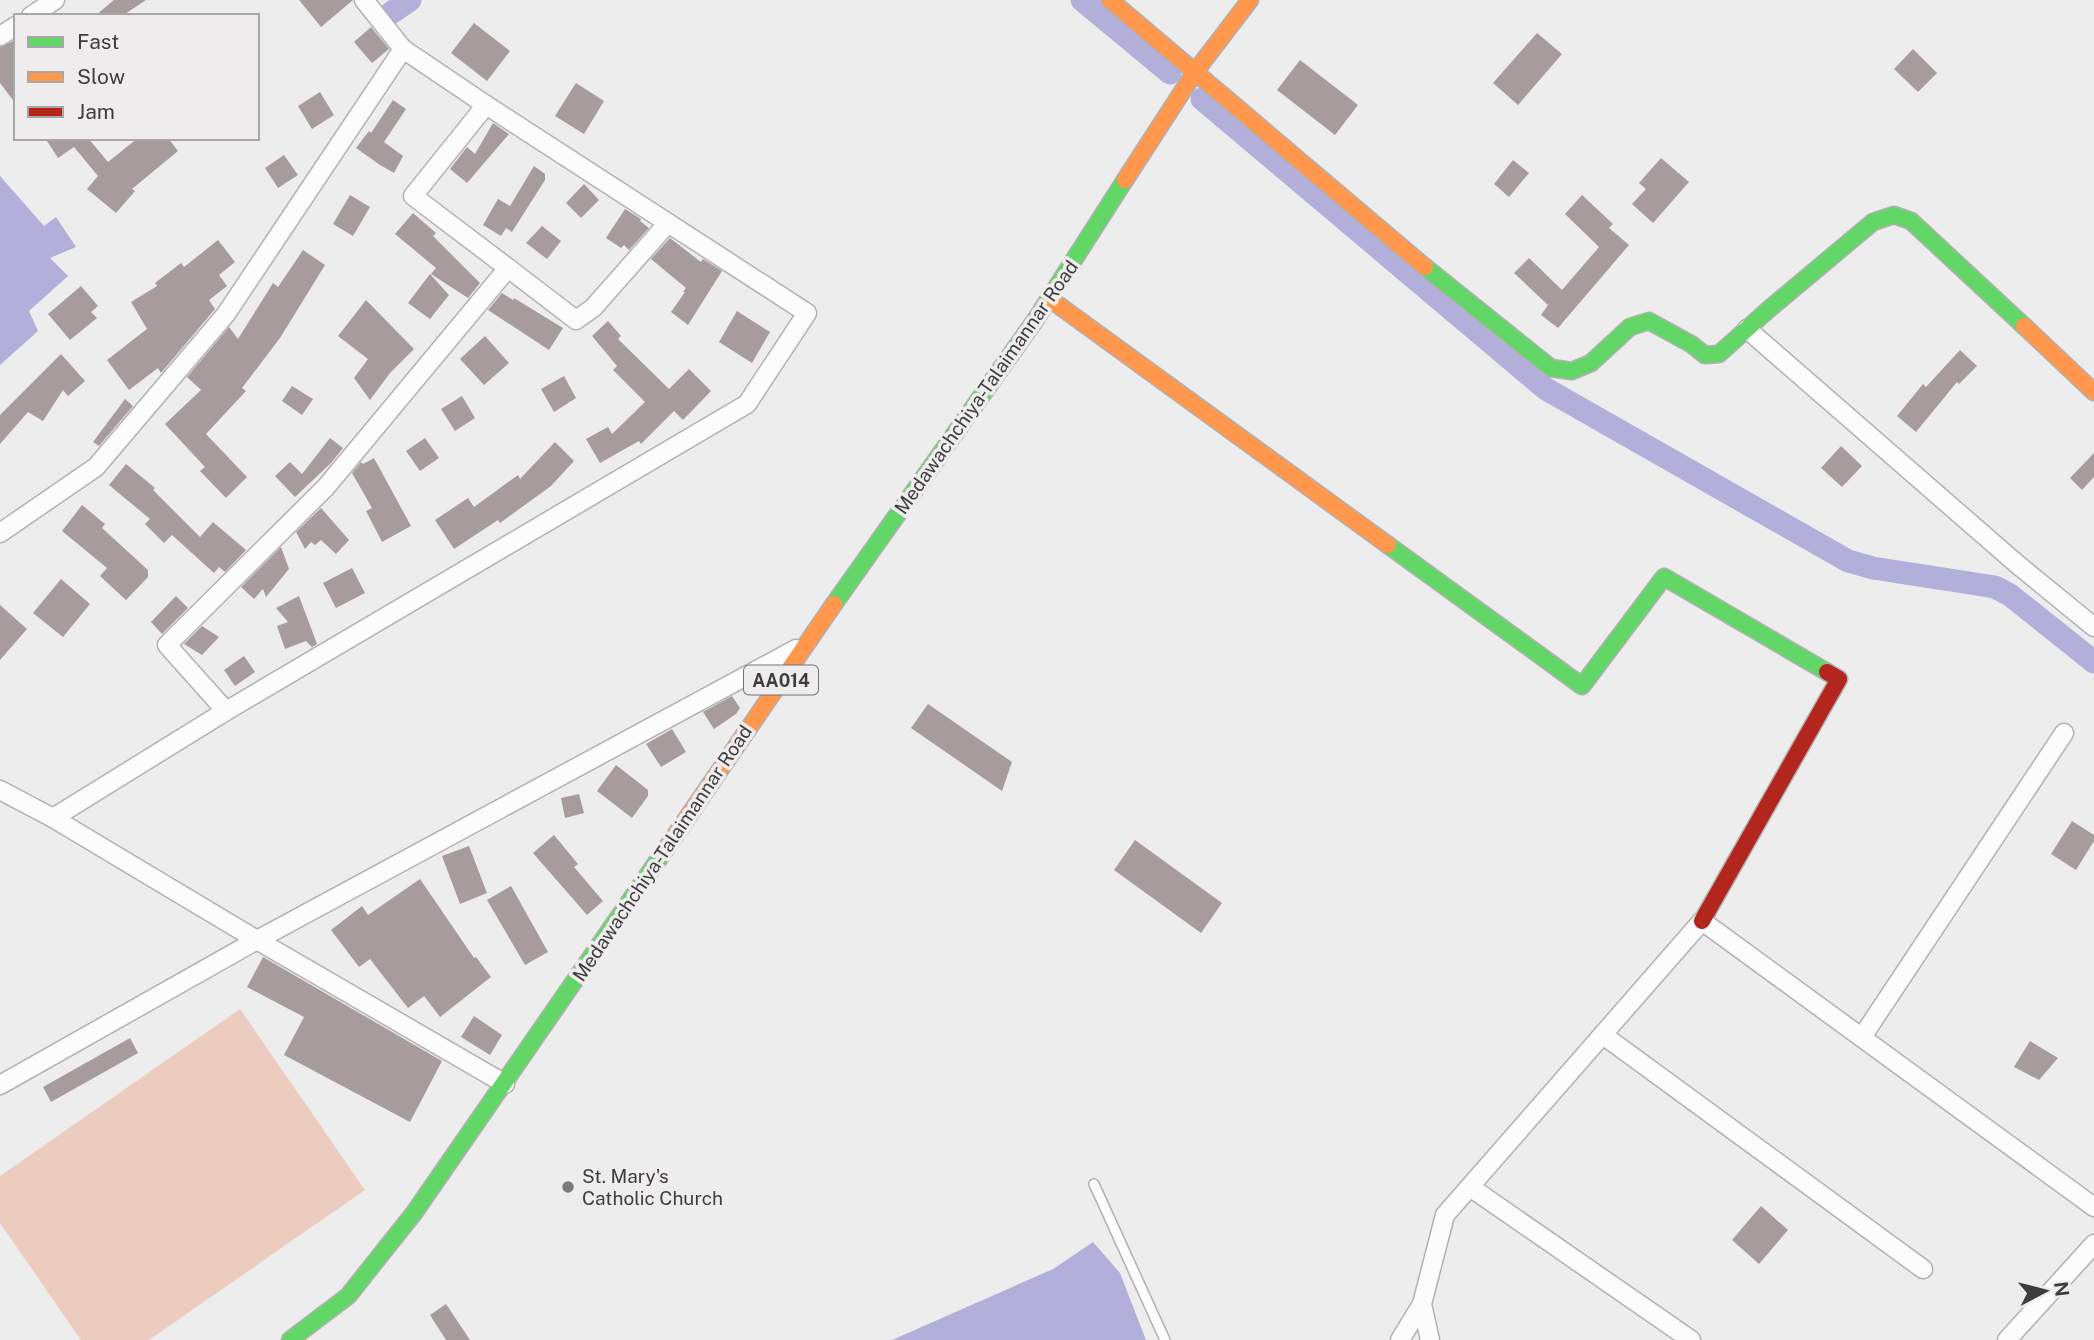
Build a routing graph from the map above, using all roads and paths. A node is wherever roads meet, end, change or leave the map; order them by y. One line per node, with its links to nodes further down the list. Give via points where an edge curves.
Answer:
1 (55, 0): 5 (street)
2 (364, 0): 6 (street)
3 (1110, 0): 7 (main road)
4 (1250, 0): 7 (main road, Medawachchiya-Talaimannar Road / AA014)
5 (34, 14)
6 (403, 49): 8 (street); 14 (street, via 226,314 96,467)
7 (1195, 72): 11 (main road, Medawachchiya-Talaimannar Road / AA014); 12 (main road, via 1551,368 1572,371 1591,363 1630,327 1649,321 1705,355 1719,354)
8 (486, 105): 9 (street); 10 (street, via 413,196)
9 (668, 223): 10 (street, via 593,308 576,320); 17 (street, via 807,313 747,404)
10 (508, 268): 17 (street, via 326,487 167,645)
11 (1050, 299): 16 (main road, Medawachchiya-Talaimannar Road / AA014); 21 (main road, via 1582,686 1664,577 1839,679)
12 (1747, 329): 13 (main road, via 1873,222 1894,215 1911,221); 15 (street)
13 (2094, 392)
14 (0, 533)
15 (2094, 626)
16 (806, 644): 22 (street); 25 (main road, Medawachchiya-Talaimannar Road / AA014)
17 (226, 711): 20 (street)
18 (2064, 733): 24 (street)
19 (0, 790): 20 (street)
20 (53, 818): 22 (street)
21 (1702, 921): 23 (street); 24 (street)
22 (257, 940): 25 (street); 26 (street)
23 (1603, 1035): 28 (street); 31 (street)
24 (1862, 1037): 29 (street)
25 (505, 1084): 33 (main road, Medawachchiya-Talaimannar Road / AA014, via 414,1213 348,1296)
26 (0, 1085)
27 (1094, 1184): 34 (lane)
28 (1470, 1187): 32 (street, via 1445,1215); 37 (street)
29 (2094, 1207)
30 (2094, 1244): 38 (street)
31 (1923, 1269)
32 (1422, 1304): 35 (street); 36 (street)
33 (290, 1340)
34 (1165, 1340)
35 (1400, 1340)
36 (1430, 1340)
37 (1691, 1340)
38 (2007, 1340)

